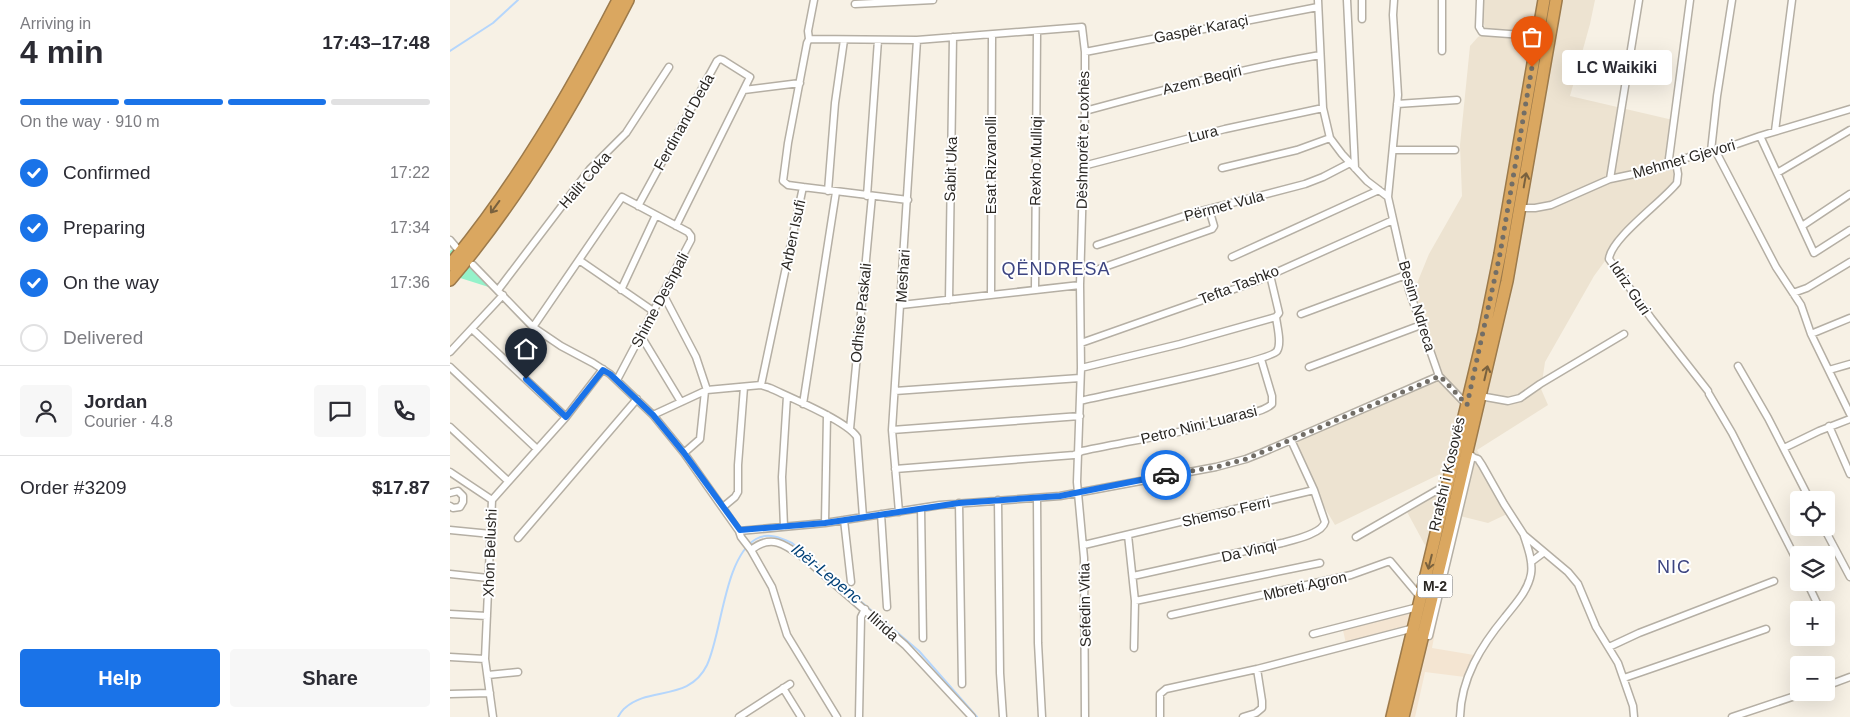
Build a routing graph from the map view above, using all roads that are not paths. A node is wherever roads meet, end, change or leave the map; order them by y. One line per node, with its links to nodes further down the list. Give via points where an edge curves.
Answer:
1 (618, 0): 75 (highway, one-way to 75, via 581,71 536,146 492,212)
2 (628, 0): 80 (highway, via 544,151 503,212)
3 (814, 0): 24 (street)
4 (933, 0): 16 (street)
5 (1347, 0): 47 (street)
6 (1362, 0): 19 (street)
7 (1394, 0): 35 (street, Besim Ndreca)
8 (1442, 0): 28 (street)
9 (1480, 0): 22 (street, via 1478,27 1482,32)
10 (1544, 0): 22 (highway, Rrafshi i Kosovës / M-2)
11 (1556, 0): 62 (highway, Rrafshi i Kosovës / M-2, one-way to 11)
12 (1639, 0): 52 (street)
13 (1690, 0): 49 (street)
14 (1732, 0): 45 (street, via 1717,96)
15 (1792, 0): 40 (street)
16 (899, 1): 18 (street)
17 (1318, 3): 29 (street, Gaspër Karaçi); 30 (street)
18 (856, 4)
19 (1362, 19)
20 (1037, 32): 21 (street, Dëshmorët e Loxhës); 29 (street, Dëshmorët e Loxhës, via 1082,27); 83 (street, Rexho Mulliqi)
21 (992, 35): 23 (street, Dëshmorët e Loxhës); 87 (street, Esat Rizvanolli)
22 (1537, 36): 123 (highway, Rrafshi i Kosovës / M-2, via 1500,254)
23 (953, 37): 27 (street, Dëshmorët e Loxhës); 88 (street, Sabit Uka)
24 (809, 39): 25 (street, Dëshmorët e Loxhës); 32 (street)
25 (844, 40): 26 (street, Dëshmorët e Loxhës); 55 (street)
26 (878, 40): 27 (street, Dëshmorët e Loxhës); 58 (street, Odhise Paskali)
27 (918, 40): 60 (street, Meshari)
28 (1442, 51)
29 (1085, 52): 38 (street, Dëshmorët e Loxhës)
30 (1320, 55): 36 (street); 38 (street, Azem Beqiri, via 1219,75)
31 (669, 67): 84 (street, Halit Coka, via 626,133 590,169)
32 (800, 83): 33 (street); 53 (street, via 782,178 784,183)
33 (744, 90): 61 (street, Ferdinand Deda, via 750,77 718,60); 66 (street)
34 (1457, 100): 35 (street)
35 (1398, 104): 43 (street, Besim Ndreca)
36 (1323, 108): 42 (street); 48 (street, Lura, via 1225,129)
37 (1850, 108): 40 (street, Mehmet Gjevori)
38 (1085, 111): 48 (street, Dëshmorët e Loxhës)
39 (1850, 130): 51 (street)
40 (1775, 132): 41 (street, Mehmet Gjevori)
41 (1760, 136): 45 (street, Mehmet Gjevori); 51 (street)
42 (1330, 138): 47 (street); 50 (street, via 1298,150)
43 (1394, 150): 44 (street); 59 (street, Besim Ndreca)
44 (1455, 150)
45 (1713, 151): 46 (street, Mehmet Gjevori); 85 (street, via 1776,267)
46 (1676, 162): 49 (street, Mehmet Gjevori); 171 (street, Idriz Guri, via 1677,182 1624,235 1609,258 1708,392 1732,432)
47 (1352, 165): 54 (street); 63 (street, Përmet Vula, via 1305,184)
48 (1083, 166): 81 (street, Dëshmorët e Loxhës)
49 (1668, 166): 52 (street, Mehmet Gjevori)
50 (1222, 168)
51 (1777, 173): 67 (street)
52 (1610, 179): 62 (street, Mehmet Gjevori, via 1551,205)
53 (803, 187): 55 (street, Arben Isufi); 113 (street, Arben Isufi)
54 (1379, 190): 59 (street); 72 (street)
55 (828, 191): 56 (street, Arben Isufi)
56 (836, 192): 58 (street, Arben Isufi); 122 (street)
57 (1850, 194): 67 (street)
58 (870, 196): 60 (street, Arben Isufi); 132 (street, Odhise Paskali)
59 (1388, 197): 65 (street, Besim Ndreca)
60 (908, 200): 89 (street, Meshari)
61 (638, 206): 64 (street, Shime Deshpali); 73 (street, Shime Deshpali, via 622,197)
62 (1520, 208): 118 (highway, Rrafshi i Kosovës / M-2, one-way to 62)
63 (1209, 209): 70 (street, Përmet Vula); 77 (street, via 1212,229)
64 (656, 216): 66 (street, Shime Deshpali); 82 (street)
65 (1393, 220): 78 (street, Tefta Tashko); 79 (street, Besim Ndreca)
66 (676, 226): 86 (street, Shime Deshpali, via 690,234 691,240)
67 (1802, 226): 68 (street, via 1814,253)
68 (1850, 230)
69 (450, 240): 71 (street)
70 (1097, 245)
71 (456, 247)
72 (1232, 257)
73 (578, 260): 82 (street); 95 (street)
74 (1850, 262): 85 (street)
75 (450, 265)
76 (473, 265): 84 (street)
77 (1096, 270)
78 (1270, 275): 92 (street, via 1279,312); 100 (street, Tefta Tashko)
79 (1406, 275): 91 (street); 94 (street, Besim Ndreca)
80 (450, 280)
81 (1080, 285): 83 (street); 100 (street, Dëshmorët e Loxhës)
82 (621, 290): 90 (street)
83 (1035, 290): 87 (street)
84 (500, 293): 95 (street); 96 (street, Halit Coka)
85 (1794, 293): 98 (street)
86 (663, 294): 90 (street, Shime Deshpali); 115 (street, via 696,357)
87 (991, 295): 88 (street)
88 (949, 300): 89 (street)
89 (901, 305): 116 (street, Meshari)
90 (653, 312): 99 (street, Shime Deshpali)
91 (1301, 314)
92 (1276, 317): 102 (street, via 1278,350); 107 (street)
93 (1850, 318): 98 (street)
94 (1420, 325): 106 (street); 110 (street, Besim Ndreca)
95 (533, 327): 108 (street)
96 (472, 329): 101 (street, Halit Coka); 128 (street)
97 (1624, 334): 118 (street, via 1520,398 1508,401)
98 (1811, 334): 109 (street)
99 (641, 336): 112 (street, Shime Deshpali); 121 (street)
100 (1081, 343): 107 (street, Dëshmorët e Loxhës)
101 (450, 352)
102 (1261, 359): 120 (street); 138 (street, Petro Nini Luarasi, via 1272,396 1269,407 1211,425)
103 (1850, 364): 109 (street)
104 (1738, 366): 136 (street)
105 (450, 367): 135 (street)
106 (1310, 367)
107 (1081, 368): 111 (street, Dëshmorët e Loxhës)
108 (603, 370): 112 (street); 128 (street, Xhon Belushi)
109 (1829, 370): 124 (street)
110 (1440, 376): 123 (street, Besim Ndreca); 134 (street)
111 (1080, 378): 116 (street); 120 (street, Dëshmorët e Loxhës)
112 (617, 380): 119 (street)
113 (761, 385): 114 (street); 117 (street)
114 (744, 387): 115 (street); 154 (street, via 738,492)
115 (706, 391): 121 (street); 137 (street, via 700,439)
116 (895, 391): 133 (street, Meshari)
117 (787, 396): 122 (street); 161 (street, via 782,477)
118 (1480, 396): 139 (highway, Rrafshi i Kosovës / M-2)
119 (637, 399): 125 (street); 169 (street)
120 (1080, 401): 127 (street, Dëshmorët e Loxhës)
121 (681, 402): 125 (street)
122 (803, 404): 126 (street)
123 (1467, 405): 144 (highway, Rrafshi i Kosovës / M-2)
124 (1850, 414)
125 (653, 415): 137 (street)
126 (827, 415): 132 (street); 160 (street)
127 (1080, 416): 133 (street); 138 (street, Dëshmorët e Loxhës)
128 (566, 417): 135 (street, Xhon Belushi)
129 (1850, 419): 130 (street)
130 (1829, 426): 136 (street); 142 (street)
131 (450, 427): 143 (street)
132 (850, 430): 158 (street, via 857,437)
133 (892, 430): 140 (street, Meshari)
134 (1291, 440): 145 (street); 148 (street, via 1233,463)
135 (536, 448): 143 (street, Xhon Belushi)
136 (1784, 448): 146 (street)
137 (684, 453): 154 (street)
138 (1079, 453): 140 (street); 148 (street, Dëshmorët e Loxhës)
139 (1469, 455): 166 (street, via 1482,464); 221 (highway, Rrafshi i Kosovës / M-2); 222 (street, Rrafshi i Kosovës)
140 (895, 469): 156 (street, Meshari)
141 (450, 472): 150 (street)
142 (1850, 474)
143 (508, 482): 150 (street, Xhon Belushi)
144 (1448, 484): 168 (street); 183 (highway, Rrafshi i Kosovës / M-2, one-way to 183)
145 (1314, 490): 165 (street, Shemso Ferri); 177 (street, Da Vinqi, via 1325,522 1320,530 1282,543)
146 (1806, 491)
147 (450, 493): 153 (street, via 458,491 463,496 460,507)
148 (1078, 493): 149 (street); 170 (street, Sefedin Vitia)
149 (1037, 498): 151 (street); 216 (street)
150 (492, 500): 164 (street, Xhon Belushi)
151 (998, 500): 152 (street); 215 (street)
152 (959, 503): 155 (street); 204 (street)
153 (450, 506)
154 (723, 507): 163 (street)
155 (921, 508): 156 (street); 192 (street)
156 (899, 512): 157 (street)
157 (881, 514): 158 (street); 184 (street)
158 (863, 517): 159 (street)
159 (844, 520): 160 (street); 181 (street)
160 (825, 523): 161 (street)
161 (784, 527): 163 (street)
162 (450, 530): 164 (street)
163 (740, 530): 172 (street)
164 (491, 534): 178 (street, Xhon Belushi)
165 (1128, 535): 170 (street, Shemso Ferri); 177 (street)
166 (1524, 536): 173 (street); 174 (street)
167 (1828, 536): 179 (street)
168 (1356, 537)
169 (518, 538)
170 (1084, 545): 217 (street, Sefedin Vitia)
171 (1790, 547)
172 (751, 550): 185 (street, Ilirida, via 764,542 782,544 808,561); 212 (street, via 772,587 788,635)
173 (1544, 553): 174 (street); 193 (street, via 1578,584)
174 (1531, 562): 223 (street, via 1524,590 1480,648 1463,690)
175 (1320, 563): 182 (street)
176 (450, 574): 178 (street)
177 (1133, 576): 182 (street)
178 (488, 578): 188 (street, Xhon Belushi)
179 (1850, 578)
180 (1774, 581): 193 (street)
181 (851, 582)
182 (1135, 601): 194 (street)
183 (1420, 603): 187 (street, Mbreti Agron, via 1390,561 1351,575); 189 (highway, Rrafshi i Kosovës / M-2); 191 (street)
184 (886, 607)
185 (865, 609): 213 (street, via 860,626); 214 (street, Ilirida, via 905,645)
186 (450, 614): 188 (street)
187 (1171, 615)
188 (487, 616): 196 (street, Xhon Belushi)
189 (1414, 628): 197 (street); 220 (highway, Rrafshi i Kosovës / M-2)
190 (1766, 629): 201 (street)
191 (1313, 634)
192 (922, 638)
193 (1609, 647): 201 (street)
194 (1134, 648)
195 (450, 657): 196 (street)
196 (485, 659): 199 (street, Xhon Belushi)
197 (1257, 669): 218 (street, via 1164,690 1160,694); 219 (street, via 1262,708)
198 (518, 672): 199 (street)
199 (488, 676): 206 (street, Xhon Belushi)
200 (1850, 677): 202 (street)
201 (1624, 678): 224 (street)
202 (1835, 683)
203 (790, 684): 205 (street)
204 (962, 684)
205 (783, 688): 210 (street); 211 (street)
206 (490, 693): 207 (street); 209 (street, Xhon Belushi)
207 (450, 694)
208 (1790, 698): 225 (street)
209 (493, 717)
210 (740, 717)
211 (801, 717)
212 (836, 717)
213 (859, 717)
214 (972, 717)
215 (1003, 717)
216 (1042, 717)
217 (1085, 717)
218 (1160, 717)
219 (1243, 717)
220 (1392, 717)
221 (1403, 717)
222 (1408, 717)
223 (1460, 717)
224 (1634, 717)
225 (1732, 717)

